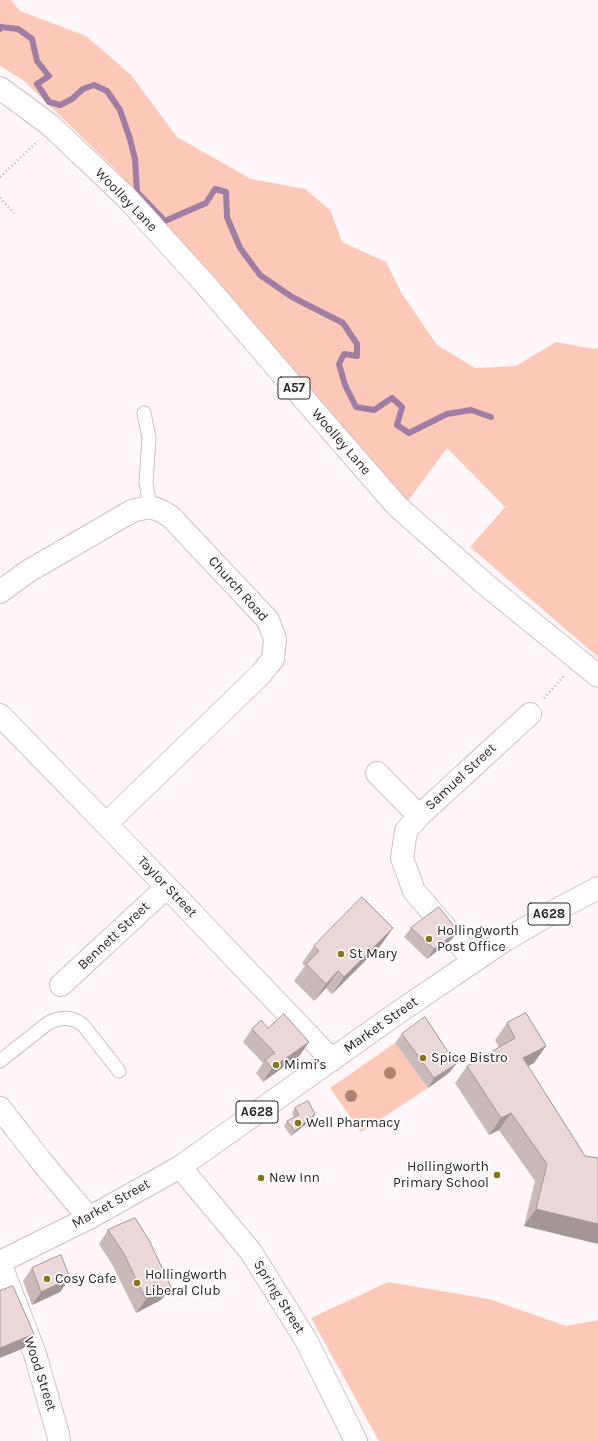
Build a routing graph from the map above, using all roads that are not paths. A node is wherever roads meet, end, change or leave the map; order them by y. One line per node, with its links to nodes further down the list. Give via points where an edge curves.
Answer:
1 (0, 88): 5 (main road, Woolley Lane / A57, via 50,125 125,196 205,284 397,506 485,584)
2 (144, 413): 3 (lane, via 149,438 146,483)
3 (150, 507): 4 (main road, via 132,511 27,572); 10 (main road, Church Road, via 172,517 268,620 275,639 273,659 261,674)
4 (0, 592)
5 (598, 676)
6 (530, 714): 9 (main road, Samuel Street)
7 (0, 715): 10 (main road, Taylor Street)
8 (377, 773): 9 (main road, Samuel Street)
9 (419, 816): 13 (main road, via 406,831 402,858 414,891)
10 (106, 824): 11 (main road, Taylor Street)
11 (168, 887): 14 (main road, Bennett Street); 15 (main road, Taylor Street)
12 (598, 888): 13 (main road, Market Street / A628, via 508,938)
13 (474, 961): 15 (main road, Market Street / A628)
14 (61, 985)
15 (332, 1060): 19 (main road, Market Street / A628)
16 (0, 1061): 17 (lane, via 48,1023 64,1018 78,1021 83,1025)
17 (119, 1071)
18 (0, 1109): 20 (main road)
19 (180, 1167): 20 (main road, Market Street / A628); 23 (main road, Spring Street, via 251,1252 306,1340)
20 (88, 1218): 21 (main road, Market Street / A628)
21 (0, 1262): 22 (main road, Wood Street, via 35,1354)
22 (59, 1441)
23 (356, 1441)

